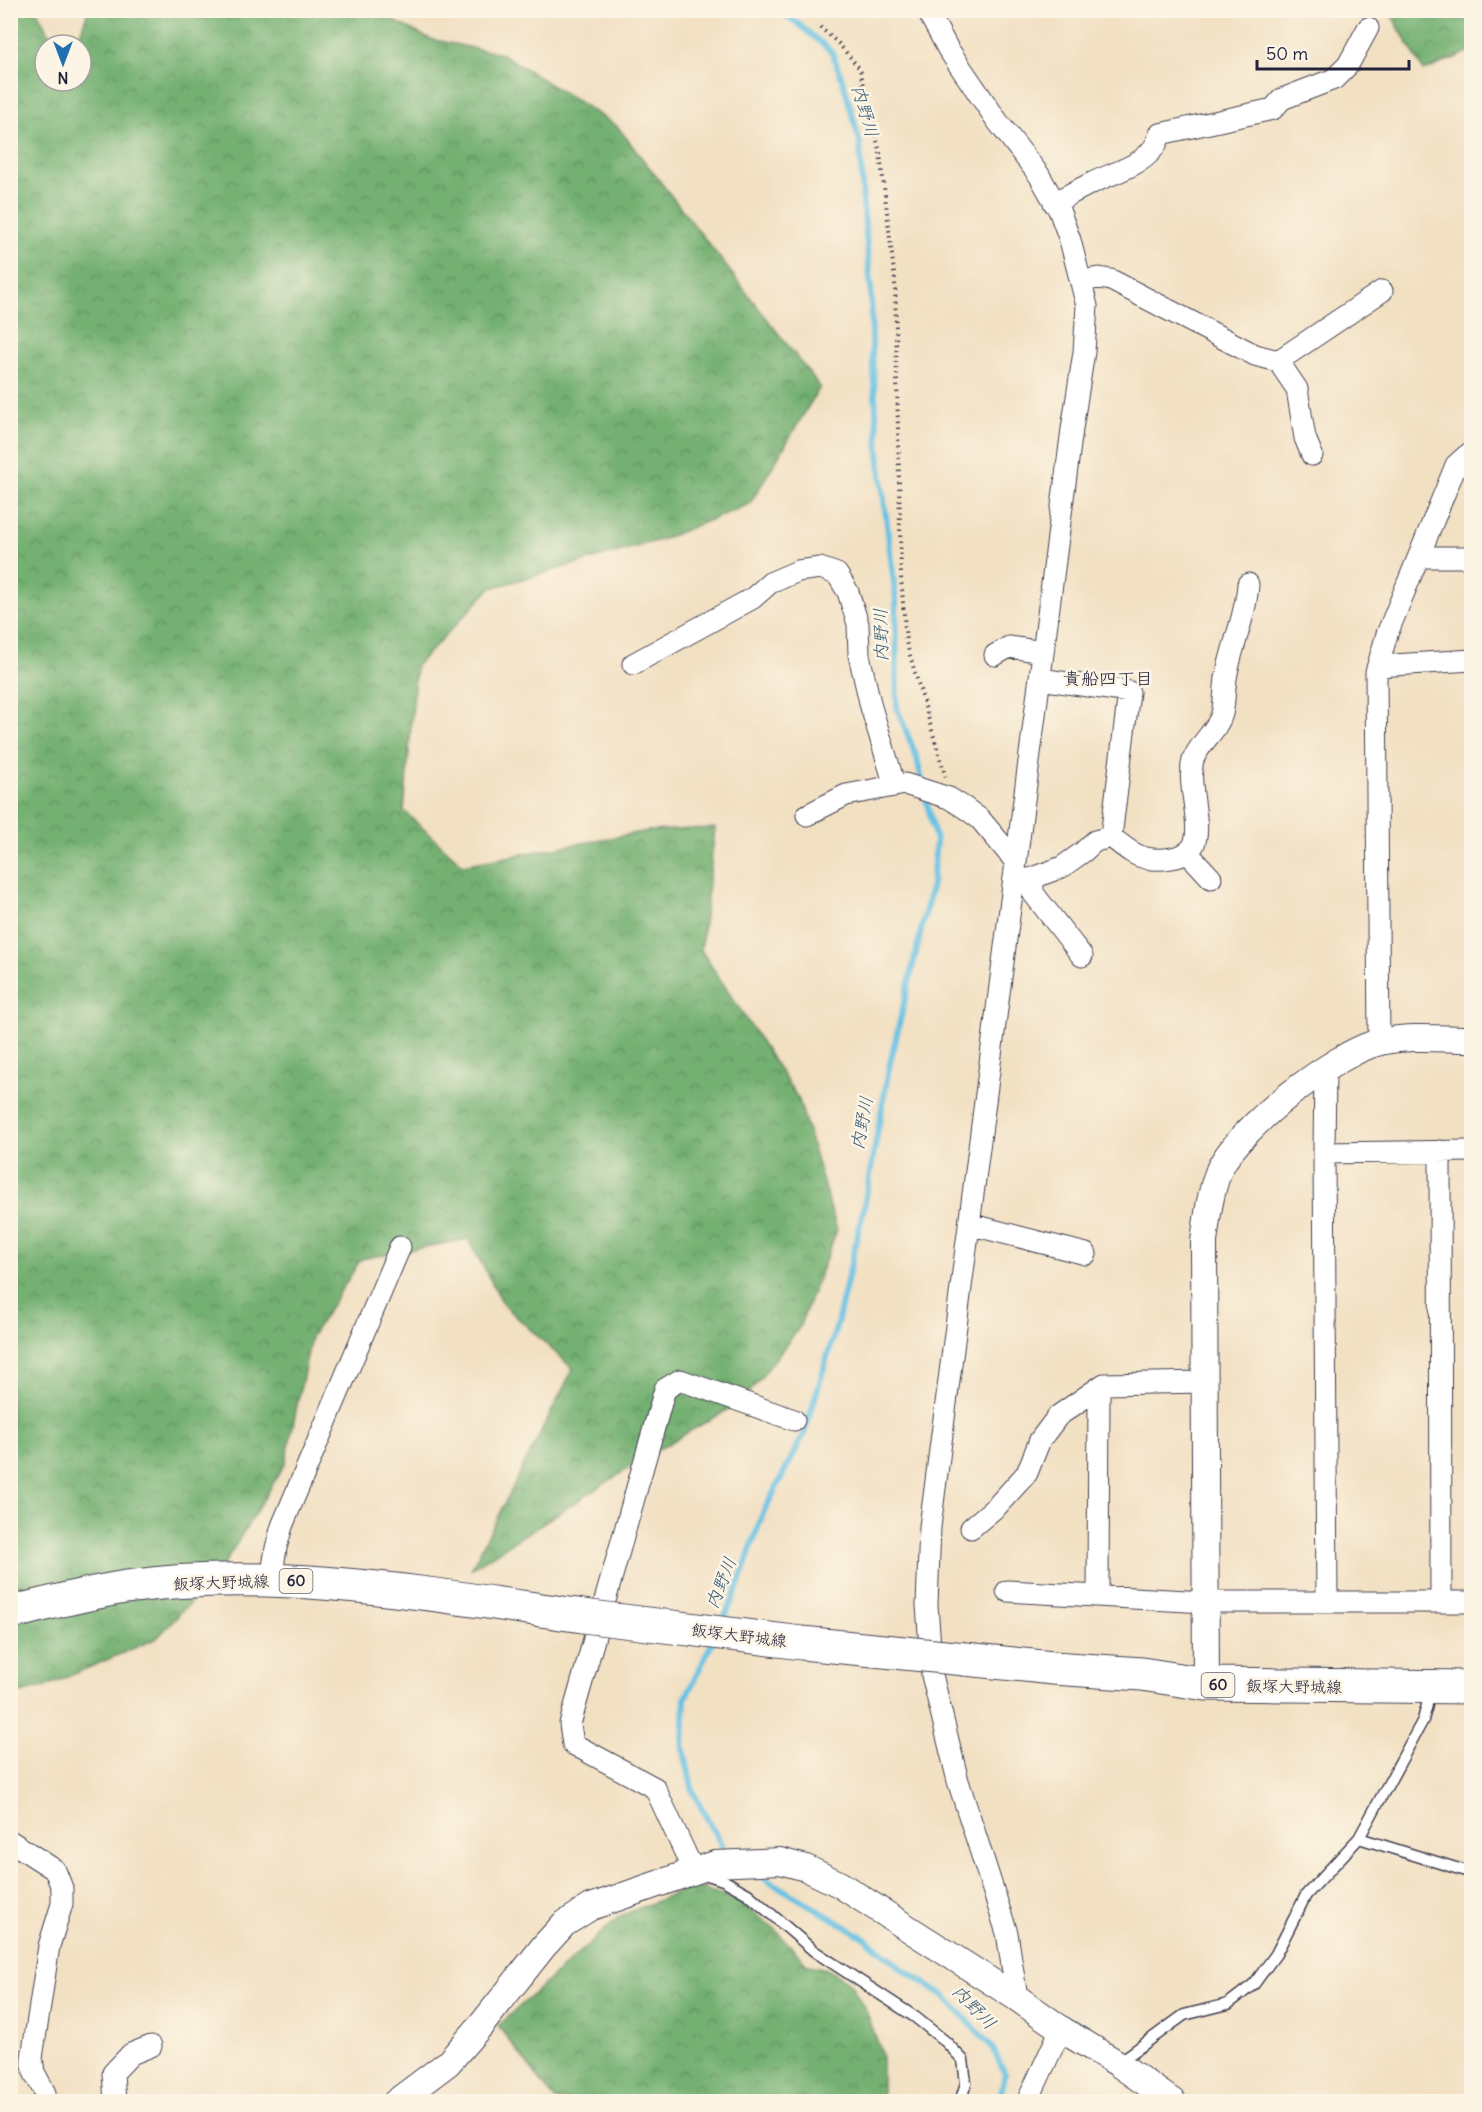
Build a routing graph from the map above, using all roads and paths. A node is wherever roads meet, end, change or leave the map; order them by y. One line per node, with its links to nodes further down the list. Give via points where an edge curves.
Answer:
1 (927, 10): 4 (street, via 948,49)
2 (820, 27): 20 (path, via 860,69 880,153 895,281 906,642)
3 (1368, 28): 4 (street, via 1348,65 1334,80 1282,99 1273,109 1160,134 1142,159)
4 (1054, 203): 5 (street, via 1070,240)
5 (1081, 281): 7 (street, via 1111,280 1255,355); 13 (street, via 1087,306 1084,352)
6 (1382, 291): 7 (street)
7 (1278, 361): 9 (street, via 1297,389 1305,438)
8 (1472, 453): 10 (street, via 1456,465)
9 (1312, 454)
10 (1419, 556): 11 (street); 17 (street)
11 (1472, 557)
12 (1248, 584): 23 (street, via 1247,604 1227,673 1222,715 1194,760 1190,778 1195,836 1193,847)
13 (1043, 652): 14 (street, via 1009,647); 18 (street)
14 (995, 655)
15 (1472, 660): 17 (street)
16 (633, 664): 19 (street, via 753,598 770,583 809,569 837,574 848,592 858,624 859,655 871,707)
17 (1378, 666): 28 (street)
18 (1040, 679): 22 (street, via 1129,692); 24 (street)
19 (900, 785): 20 (street); 21 (street, via 846,795)
20 (952, 800): 24 (street, via 980,819)
21 (807, 814)
22 (1111, 837): 23 (street, via 1146,858 1182,856); 24 (street, via 1095,841 1062,867)
23 (1187, 852): 25 (street)
24 (1021, 874): 26 (street); 33 (street)
25 (1211, 878)
26 (1082, 956)
27 (1472, 1039): 28 (street)
28 (1379, 1042): 29 (street)
29 (1325, 1068): 32 (street); 36 (street, via 1242,1136 1220,1169 1209,1205 1204,1242)
30 (1440, 1151): 31 (street); 32 (street); 45 (street)
31 (1472, 1151)
32 (1324, 1153): 44 (street)
33 (969, 1224): 35 (street); 55 (street, via 930,1527 927,1605 932,1675 939,1707 958,1781 1007,1933)
34 (400, 1247): 40 (street, via 282,1526)
35 (1086, 1254)
36 (1204, 1382): 37 (street, via 1104,1384); 43 (street)
37 (1099, 1388): 39 (street, via 1058,1416 1040,1440 1027,1473 998,1506); 42 (street)
38 (794, 1420): 53 (street, via 680,1380 665,1389 570,1724 573,1744 655,1788 688,1859)
39 (971, 1528)
40 (271, 1580): 47 (main road, 飯塚大野城線 / 60, via 126,1587); 48 (main road, 飯塚大野城線 / 60, bridge, via 410,1592 826,1646 1142,1674)
41 (1007, 1591): 42 (street)
42 (1098, 1596): 43 (street)
43 (1205, 1602): 44 (street); 48 (street)
44 (1327, 1602): 45 (street)
45 (1441, 1602): 46 (street)
46 (1472, 1602)
47 (10, 1613)
48 (1206, 1684): 50 (main road, 飯塚大野城線 / 60)
49 (1472, 1686): 50 (main road, 飯塚大野城線 / 60)
50 (1428, 1687): 51 (lane, via 1423,1720)
51 (1359, 1838): 54 (lane); 58 (lane, via 1306,1895 1276,1953 1254,1984 1228,2004 1184,2015)
52 (10, 1841): 59 (street, via 55,1870 62,1888 32,2058)
53 (706, 1867): 55 (street, via 780,1861 807,1868 839,1884); 61 (street, via 591,1906 564,1924 447,2062); 62 (lane, via 748,1894 814,1951 946,2042 963,2060 966,2083)
54 (1472, 1872)
55 (1017, 1998): 56 (street)
56 (1061, 2029): 58 (street); 63 (street)
57 (151, 2046): 60 (street, via 131,2055 113,2073)
58 (1118, 2063): 64 (street)
59 (45, 2102)
60 (115, 2102)
61 (396, 2102)
62 (960, 2102)
63 (1027, 2102)
64 (1173, 2102)

